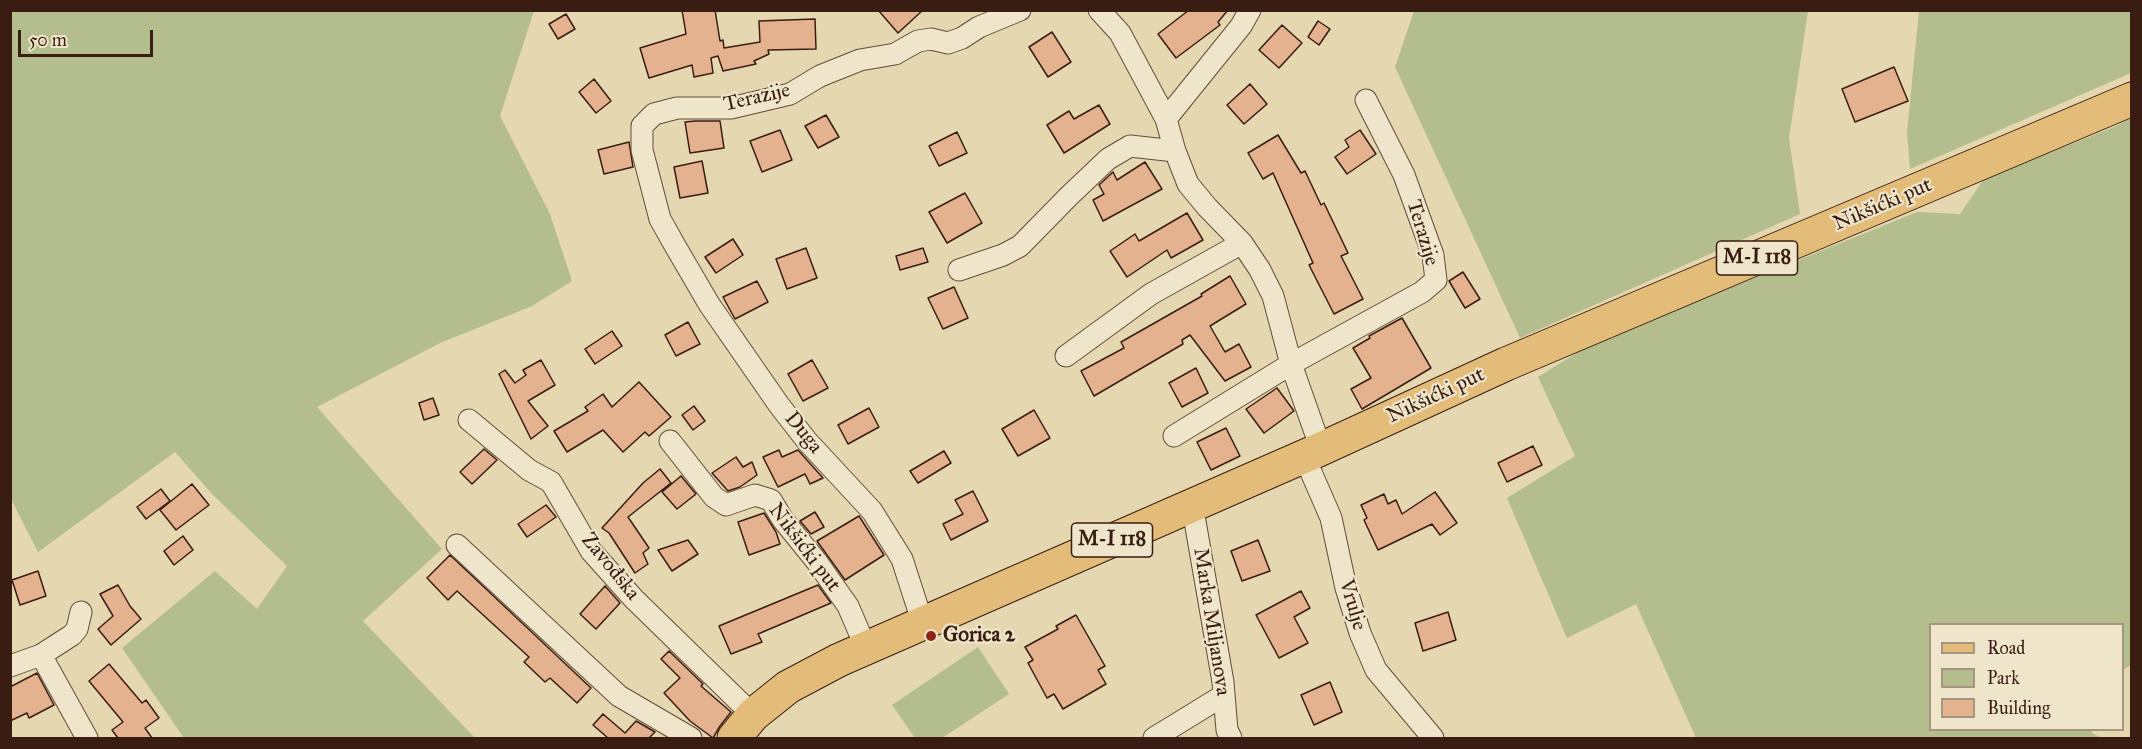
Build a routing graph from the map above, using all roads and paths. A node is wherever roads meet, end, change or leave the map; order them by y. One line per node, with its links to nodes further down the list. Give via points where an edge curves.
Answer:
1 (1020, 10): 9 (street, Terazije, via 948,43 918,41 895,54 860,60 820,76 790,94 731,108 677,108 654,114 642,126 642,150 660,219)
2 (1098, 10): 6 (street, via 1120,33)
3 (1250, 10): 6 (street)
4 (2132, 99): 16 (main road, Nikšićki put / M-I 118, via 1506,364)
5 (1366, 100): 12 (street, Terazije, via 1404,176 1433,255 1436,280 1422,292)
6 (1166, 119): 7 (street)
7 (1174, 151): 8 (street, via 1188,184); 10 (street, via 1130,146 1108,159 1020,246)
8 (1242, 243): 11 (street, via 1151,294); 12 (street, via 1273,296)
9 (674, 244): 20 (street, Duga, via 709,304 779,405 872,511 902,560)
10 (959, 270)
11 (1066, 356)
12 (1291, 364): 14 (street, Terazije); 16 (street)
13 (469, 420): 25 (street, Zavođska, via 529,470 551,482 591,551)
14 (1174, 436)
15 (670, 441): 21 (street, Nikšićki put, via 714,498 726,505 755,495 771,500 848,606)
16 (1312, 452): 17 (main road, Nikšićki put / M-I 118); 30 (street, Vrulje, via 1359,633 1376,670)
17 (1192, 504): 20 (main road, Nikšićki put / M-I 118); 24 (street, Marka Miljanova)
18 (457, 545): 27 (street, via 620,696)
19 (81, 612): 22 (street, via 72,635)
20 (923, 624): 21 (main road, Nikšićki put / M-I 118)
21 (866, 648): 25 (main road, Nikšićki put / M-I 118, via 788,687)
22 (41, 655): 23 (street); 26 (street)
23 (10, 666)
24 (1224, 695): 28 (street); 29 (street, Marka Miljanova)
25 (744, 727)
26 (87, 738)
27 (691, 738)
28 (1154, 738)
29 (1231, 738)
30 (1432, 738)

